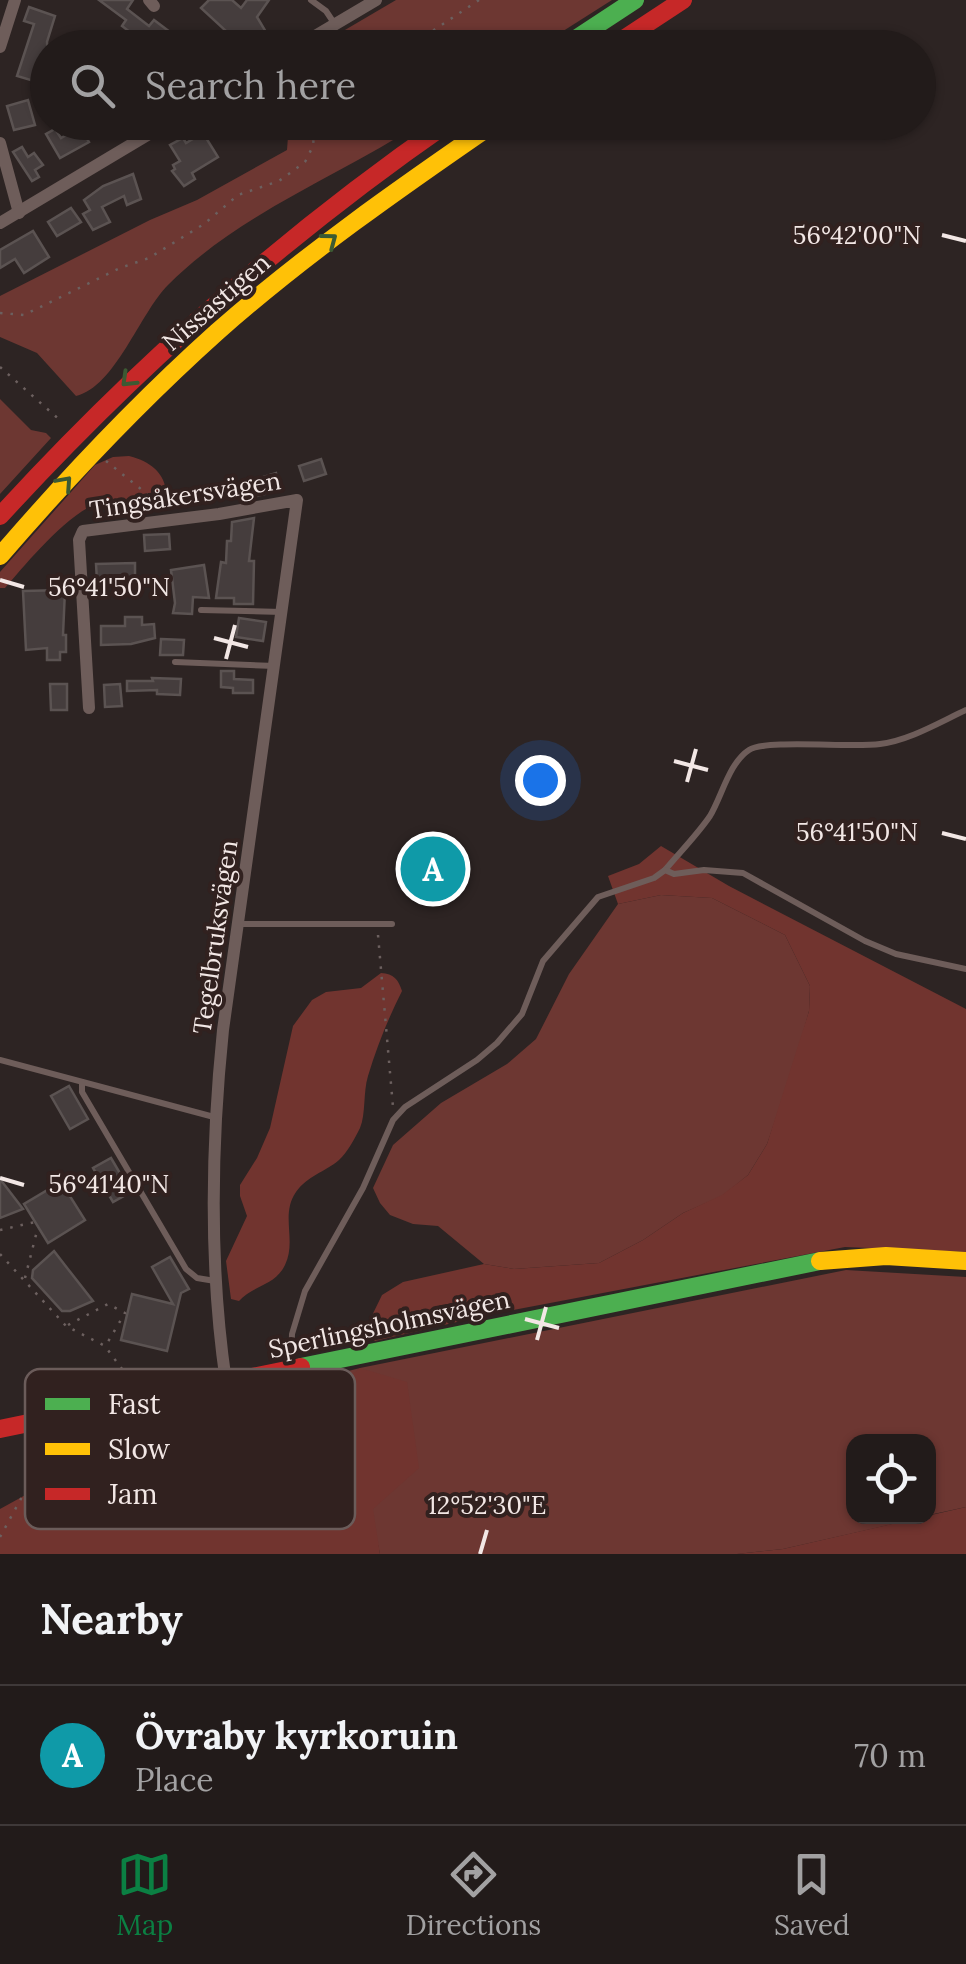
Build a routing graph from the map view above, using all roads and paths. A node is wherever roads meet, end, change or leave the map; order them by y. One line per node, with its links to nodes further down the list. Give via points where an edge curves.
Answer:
1 (15, 0): 12 (street)
2 (311, 0): 7 (lane)
3 (376, 0): 7 (street)
4 (480, 0): 9 (path)
5 (635, 0): 10 (main road)
6 (683, 0): 11 (main road)
7 (334, 24): 8 (street)
8 (324, 30)
9 (434, 30)
10 (589, 30)
11 (637, 30)
12 (0, 47)
13 (128, 140): 18 (street)
14 (314, 140): 20 (path, via 305,162 279,181 238,195 150,258 24,315)
15 (422, 140): 25 (main road, Nissastigen, one-way to 25, via 268,254 164,344)
16 (469, 140): 27 (main road, Nissastigen, one-way to 16, via 183,362 284,274)
17 (0, 143): 18 (street)
18 (18, 212): 19 (street)
19 (0, 223)
20 (0, 313)
21 (0, 367): 22 (path)
22 (66, 426)
23 (104, 458): 26 (path)
24 (297, 500): 26 (street, Tingsåkersvägen); 29 (street, Tegelbruksvägen)
25 (0, 516)
26 (171, 519): 32 (street, Tingsåkersvägen, via 80,535)
27 (0, 556)
28 (200, 610): 29 (lane)
29 (283, 612): 31 (street, Tegelbruksvägen)
30 (176, 662): 31 (lane)
31 (276, 666): 35 (street, Tegelbruksvägen)
32 (89, 708)
33 (966, 710): 34 (lane, via 903,740 768,743 749,750 709,817)
34 (665, 870): 38 (lane, via 743,873 865,941); 42 (lane, via 598,897 544,961 522,1014 497,1043)
35 (240, 924): 36 (lane); 41 (street, Tegelbruksvägen)
36 (377, 924): 37 (lane); 42 (path)
37 (392, 924)
38 (966, 969)
39 (0, 1060): 40 (lane)
40 (82, 1082): 41 (lane); 49 (lane, via 186,1269)
41 (214, 1117): 49 (street, Tegelbruksvägen)
42 (394, 1118): 56 (lane, via 305,1291 292,1334)
43 (0, 1230): 48 (path, via 36,1224)
44 (0, 1254): 45 (path)
45 (3, 1260): 48 (path)
46 (966, 1262): 57 (main road, Sperlingsholmsvägen, via 886,1256 819,1261)
47 (32, 1276): 48 (path)
48 (24, 1279): 51 (path)
49 (214, 1281): 55 (street, Tegelbruksvägen)
50 (61, 1310): 51 (path)
51 (60, 1320): 52 (path)
52 (66, 1326): 53 (path); 53 (path, via 108,1304 125,1313)
53 (105, 1346): 54 (path)
54 (122, 1369)
55 (224, 1369)
56 (292, 1369)
57 (297, 1369)
58 (25, 1424): 59 (main road, Sperlingsholmsvägen)
59 (0, 1429)
60 (25, 1491): 61 (path)
61 (0, 1537)

